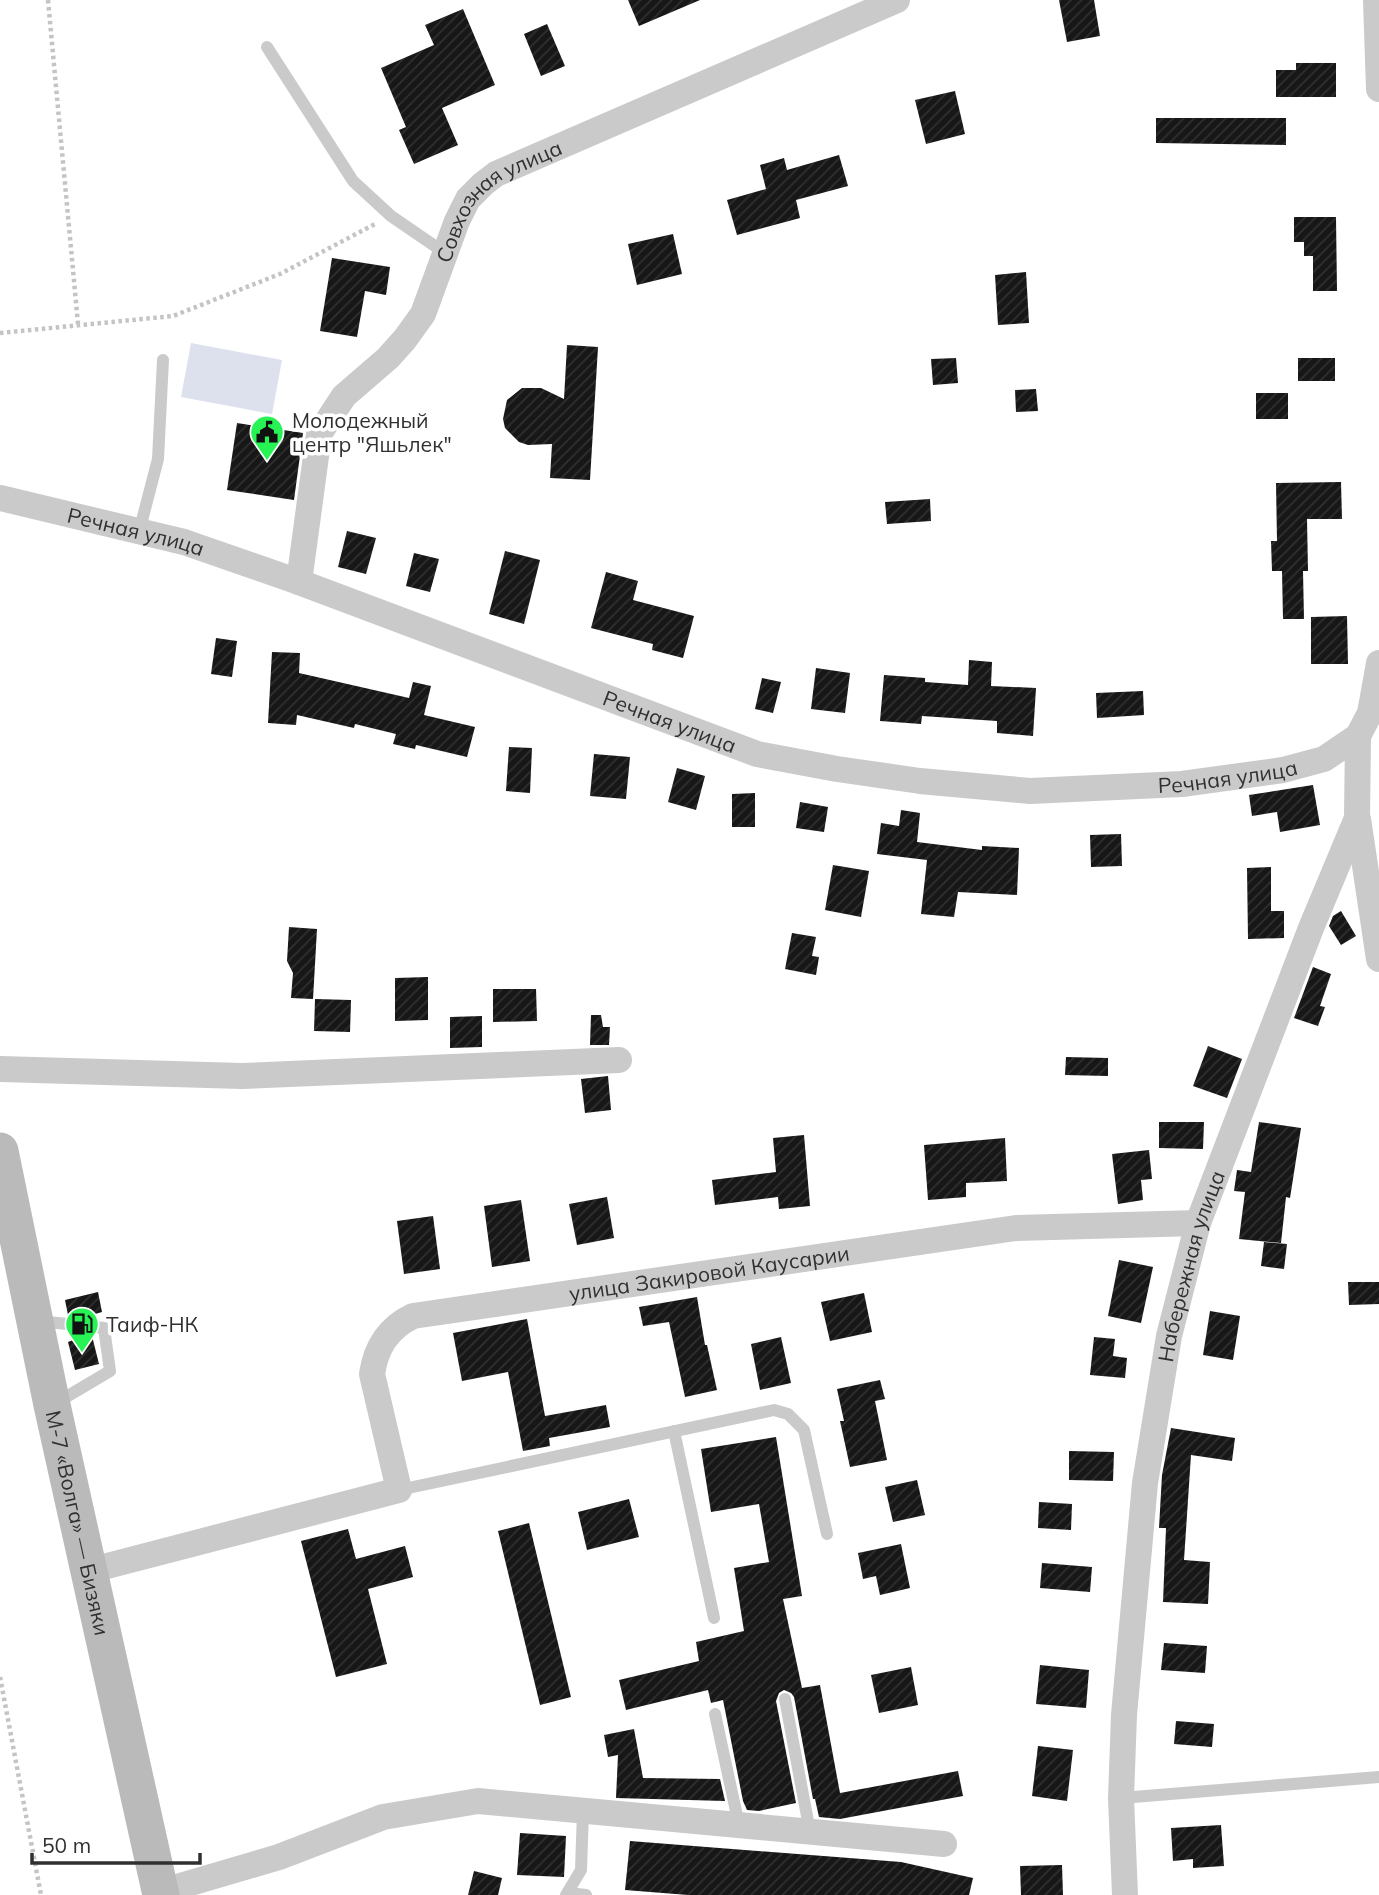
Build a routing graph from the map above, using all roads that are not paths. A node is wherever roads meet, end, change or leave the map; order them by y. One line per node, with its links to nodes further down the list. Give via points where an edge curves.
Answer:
1 (897, 0): 5 (street, Совхозная улица, via 496,174 468,199)
2 (1376, 0): 4 (street)
3 (267, 47): 5 (lane, via 353,181 391,216)
4 (1379, 89)
5 (445, 253): 9 (street, Совхозная улица, via 417,322 388,358 344,396 319,434)
6 (163, 360): 8 (lane, via 158,459)
7 (0, 498): 8 (street, Речная улица)
8 (139, 532): 9 (street, Речная улица, via 184,542)
9 (299, 582): 11 (street, Речная улица, via 757,754 920,781 1030,791 1182,784 1283,770 1324,759)
10 (1379, 663): 11 (street, Набережная улица, via 1370,713)
11 (1358, 736): 12 (street, Набережная улица)
12 (1357, 818): 13 (street); 17 (street, Набережная улица)
13 (1379, 959)
14 (619, 1060): 15 (street, via 242,1076)
15 (0, 1069)
16 (0, 1151): 18 (main road, М-7 «Волга» — Бизяки)
17 (1198, 1223): 21 (street, улица Закировой Каусарии, via 1016,1228 413,1316 380,1343 372,1374); 28 (street, Набережная улица, via 1169,1336 1145,1483)
18 (36, 1321): 19 (main road, М-7 «Волга» — Бизяки); 19 (lane, via 104,1328 110,1371)
19 (52, 1405): 23 (main road, М-7 «Волга» — Бизяки)
20 (674, 1431): 21 (lane); 22 (lane, via 774,1410 788,1414 804,1430); 24 (lane)
21 (398, 1490): 23 (street)
22 (827, 1534)
23 (88, 1571): 33 (main road, М-7 «Волга» — Бизяки)
24 (714, 1618)
25 (785, 1699): 31 (lane)
26 (715, 1714): 30 (lane)
27 (1379, 1777): 28 (lane)
28 (1121, 1798): 36 (street, Набережная улица)
29 (583, 1811): 30 (street); 33 (street, via 478,1801 383,1817 279,1857); 34 (lane, via 580,1870)
30 (739, 1825): 31 (street)
31 (810, 1832): 32 (street)
32 (944, 1844)
33 (160, 1894)
34 (567, 1894): 35 (lane)
35 (586, 1895)
36 (1125, 1895)

